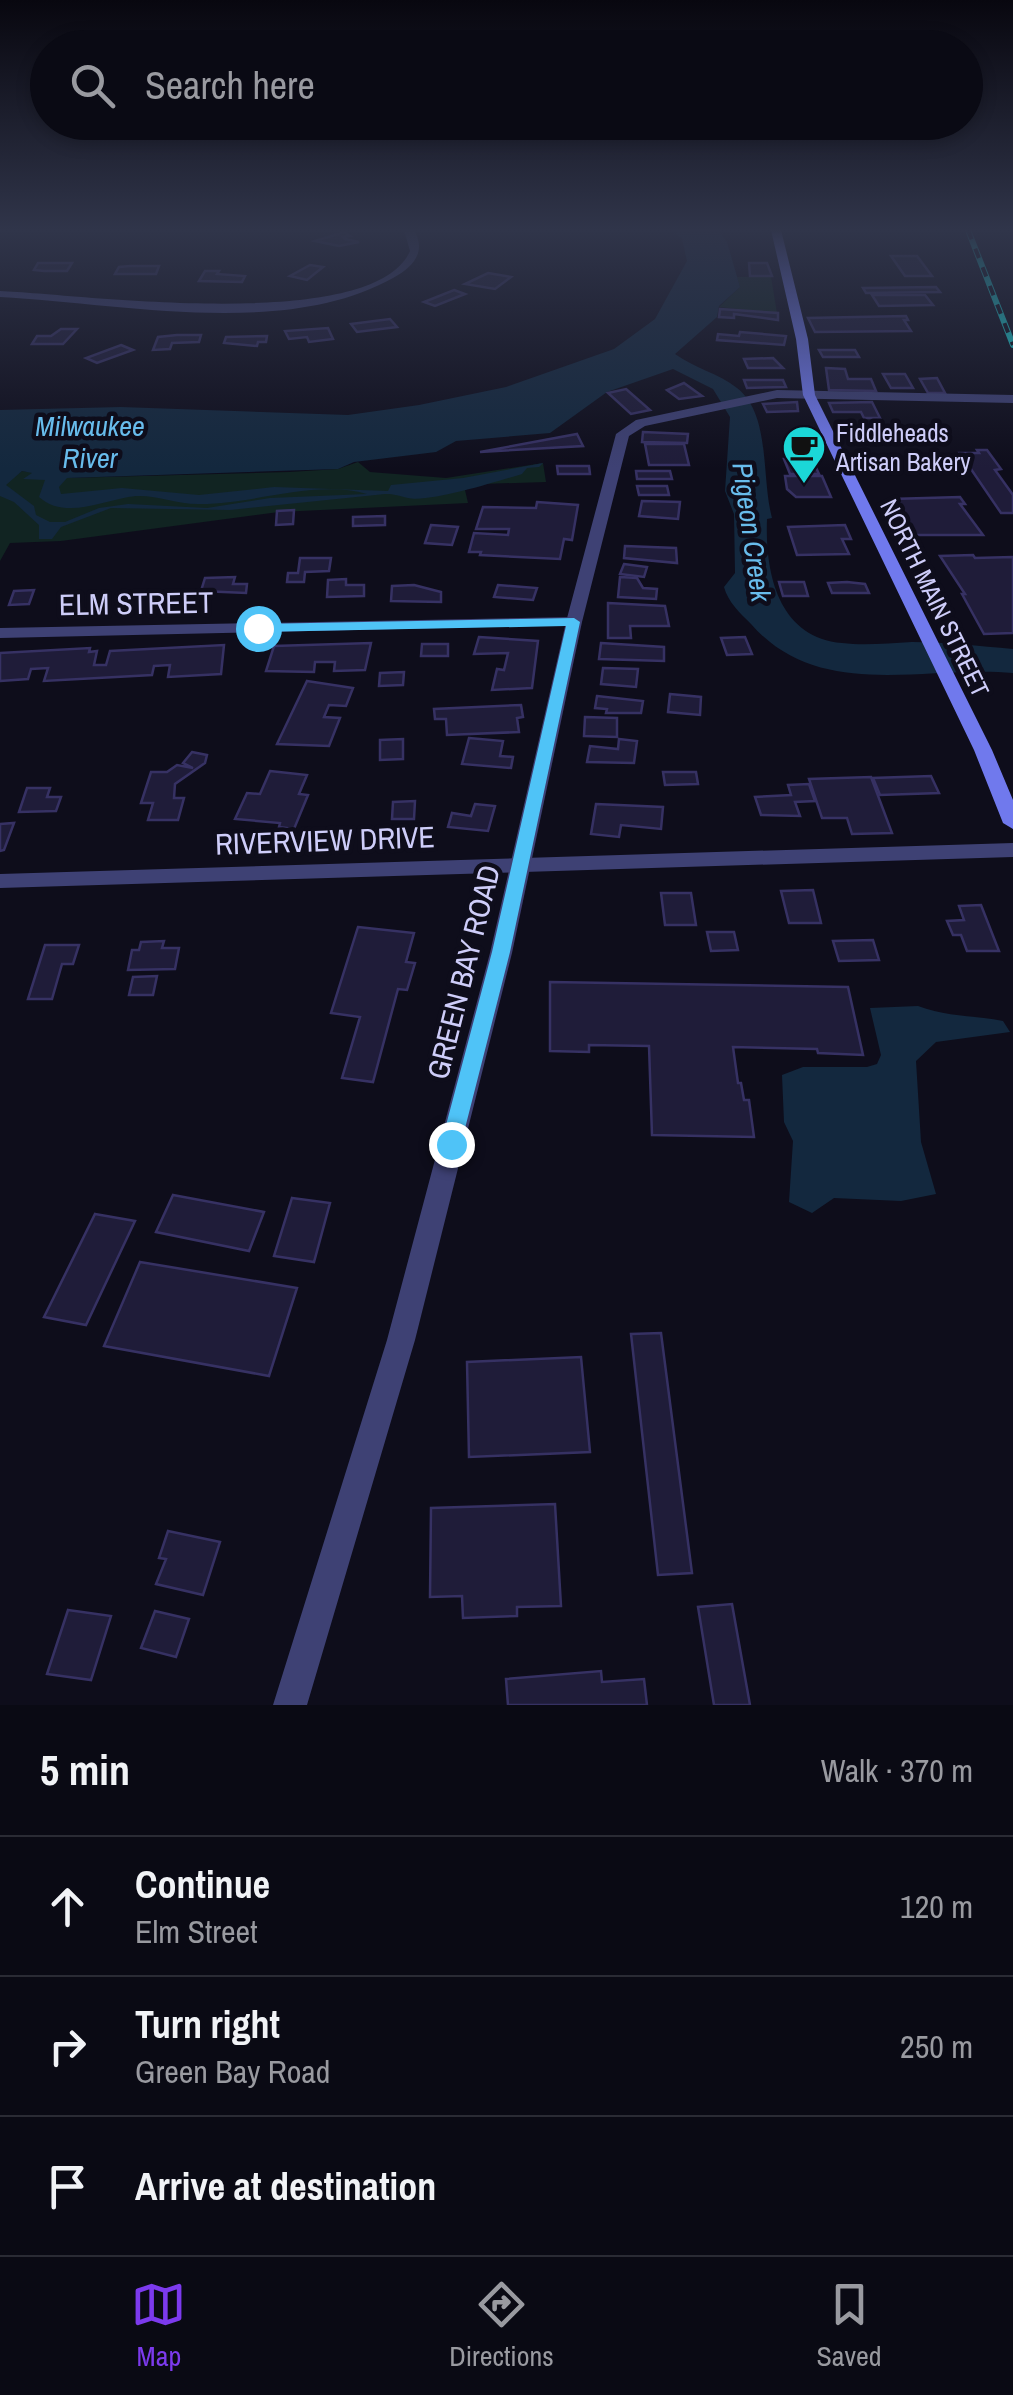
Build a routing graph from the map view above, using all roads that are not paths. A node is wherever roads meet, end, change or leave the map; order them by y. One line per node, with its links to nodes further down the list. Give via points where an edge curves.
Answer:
1 (795, 310): 2 (main road, NORTH MAIN STREET)
2 (809, 395): 3 (street, GREEN BAY ROAD); 4 (street, GREEN BAY ROAD, via 749,399 625,431); 6 (main road, NORTH MAIN STREET)
3 (1013, 399)
4 (574, 622): 5 (street, ELM STREET); 8 (street, GREEN BAY ROAD)
5 (0, 633)
6 (1013, 823)
7 (1013, 850): 8 (street, RIVERVIEW DRIVE)
8 (520, 862): 9 (street, RIVERVIEW DRIVE); 10 (street, GREEN BAY ROAD, via 401,1340)
9 (0, 881)
10 (290, 1705)

